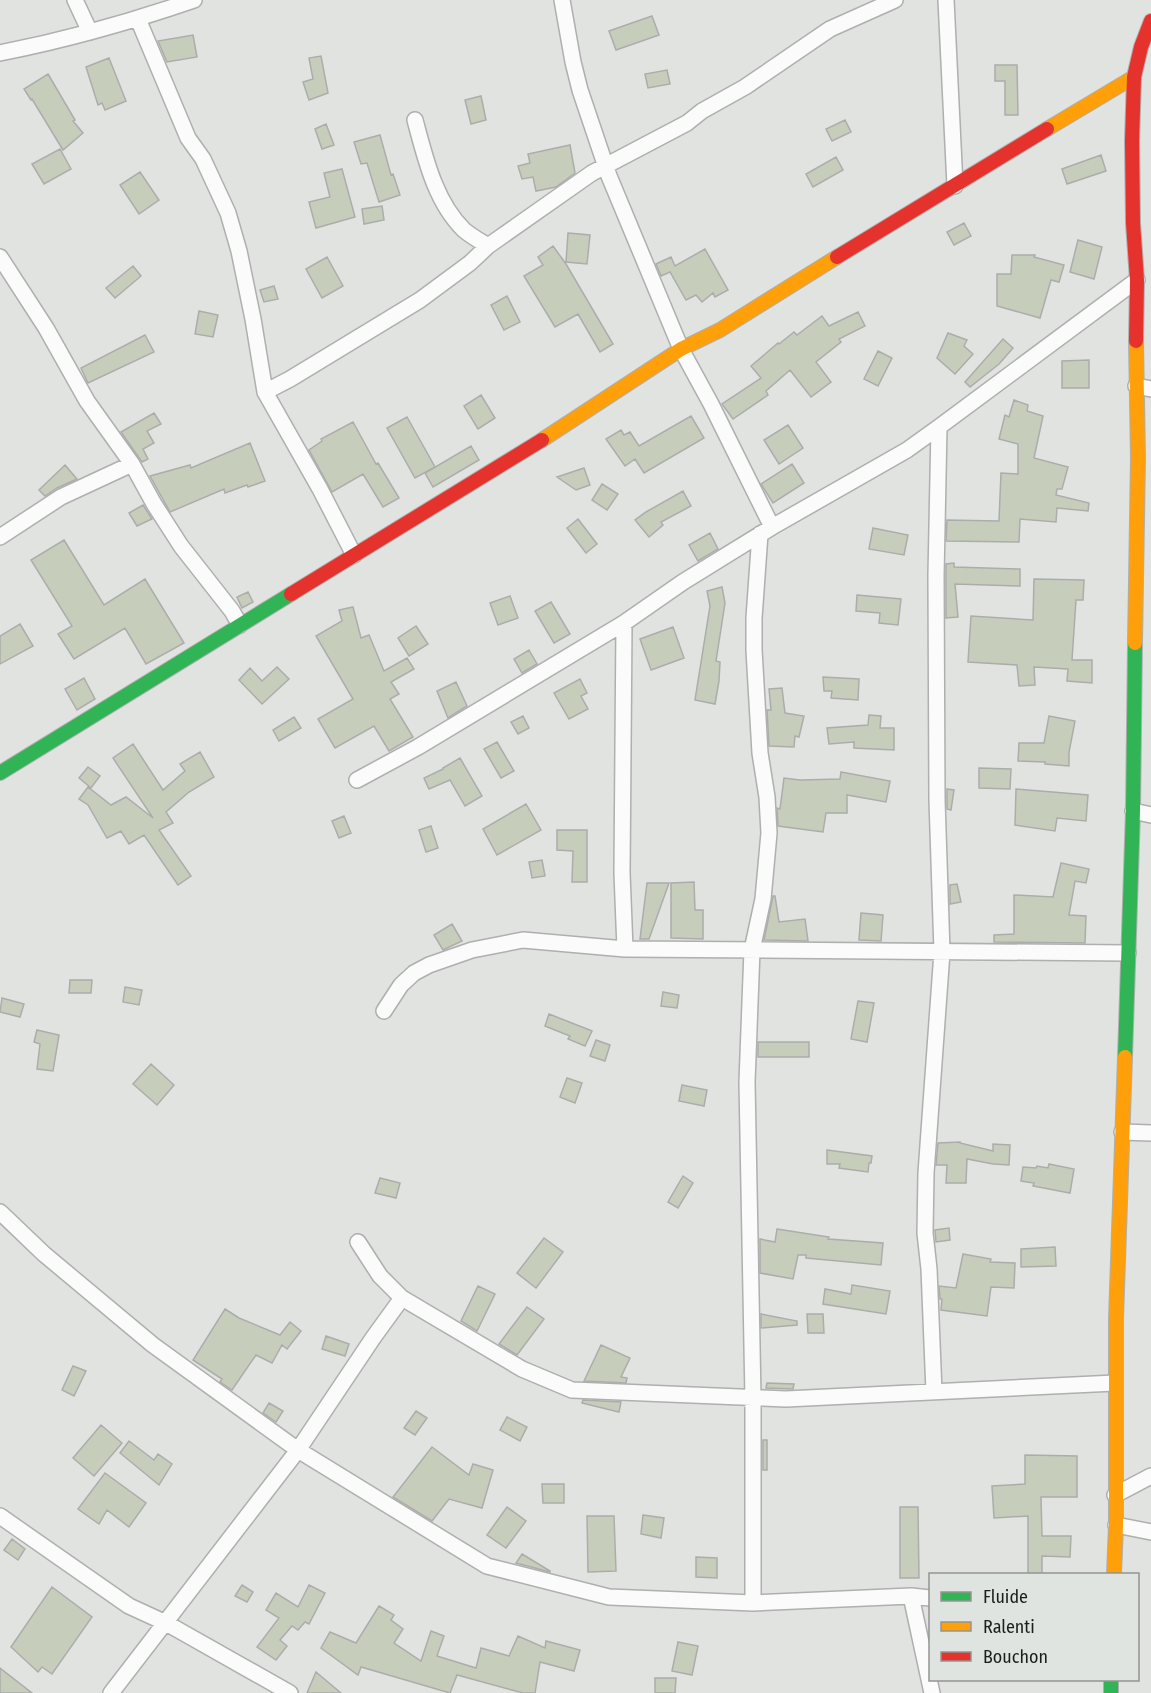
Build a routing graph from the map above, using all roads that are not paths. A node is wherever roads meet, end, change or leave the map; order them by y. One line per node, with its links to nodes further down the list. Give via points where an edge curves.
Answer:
1 (75, 0): 8 (street)
2 (194, 0): 6 (street)
3 (561, 0): 12 (street, via 580,90)
4 (895, 0): 12 (street, via 830,29 687,123)
5 (946, 0): 13 (street)
6 (138, 19): 8 (street); 19 (street, via 188,138 203,159 228,213 239,251)
7 (1151, 21): 10 (street)
8 (90, 32): 9 (street)
9 (0, 53)
10 (1134, 77): 13 (street); 16 (street, via 1133,223)
11 (415, 120): 14 (street, via 428,167 444,203 466,232)
12 (606, 165): 14 (street); 17 (street)
13 (955, 186): 17 (street, via 720,330)
14 (488, 246): 19 (street, via 420,300)
15 (0, 256): 21 (street, via 87,401)
16 (1137, 280): 18 (street); 20 (street)
17 (681, 349): 22 (street, via 711,404); 24 (street)
18 (1143, 387): 25 (street, via 1138,458)
19 (265, 392): 24 (street)
20 (939, 427): 22 (street, via 907,450); 34 (street, via 937,800)
21 (132, 464): 23 (street, via 61,497); 27 (street, via 181,546)
22 (766, 531): 26 (street); 33 (street, via 754,608 754,650 769,833 763,899)
23 (0, 537)
24 (354, 555): 27 (street)
25 (1143, 595): 30 (street)
26 (624, 623): 29 (street); 32 (street)
27 (240, 625): 28 (street)
28 (0, 773)
29 (357, 780)
30 (1133, 811): 31 (street); 35 (street)
31 (1151, 815)
32 (625, 949): 33 (street); 36 (street, via 523,940 472,950 414,974 401,985)
33 (752, 950): 34 (street); 44 (street, via 747,1082)
34 (942, 952): 35 (street); 43 (street, via 925,1179)
35 (1128, 953): 37 (street)
36 (384, 1011)
37 (1122, 1132): 38 (street); 42 (street)
38 (1151, 1133)
39 (0, 1212): 45 (street, via 153,1345)
40 (358, 1242): 41 (street, via 380,1276)
41 (402, 1298): 44 (street, via 522,1369 572,1390); 45 (street)
42 (1116, 1383): 43 (street); 47 (street)
43 (934, 1392): 44 (street)
44 (753, 1399): 54 (street)
45 (298, 1450): 54 (street, via 487,1566 609,1597); 55 (street)
46 (1151, 1476): 47 (street)
47 (1115, 1495): 49 (street)
48 (3, 1523): 55 (street, via 129,1606)
49 (1116, 1525): 50 (street); 51 (street)
50 (1151, 1532)
51 (1114, 1573)
52 (911, 1596): 53 (street); 54 (street); 56 (street)
53 (929, 1598)
54 (753, 1603)
55 (166, 1623): 57 (street); 58 (street)
56 (929, 1679)
57 (111, 1693)
58 (290, 1693)

